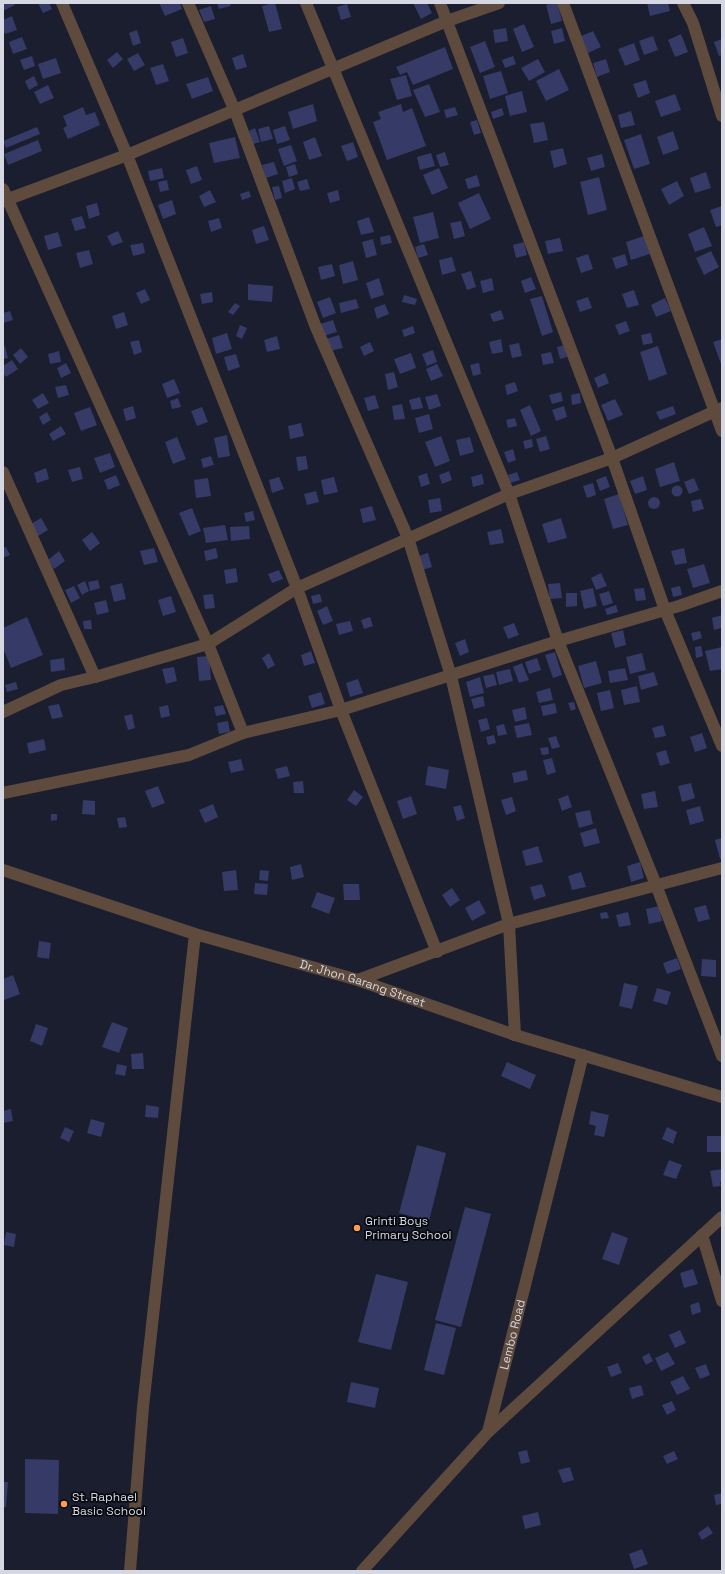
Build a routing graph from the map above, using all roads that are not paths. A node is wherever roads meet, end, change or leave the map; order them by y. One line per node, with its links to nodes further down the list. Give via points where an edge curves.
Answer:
1 (62, 3): 12 (street)
2 (188, 3): 10 (street)
3 (306, 3): 9 (street)
4 (440, 3): 8 (street)
5 (499, 3): 8 (street)
6 (563, 3): 14 (street)
7 (683, 3): 11 (street, via 693,23)
8 (447, 22): 9 (street); 16 (street)
9 (334, 70): 10 (street); 18 (street)
10 (235, 111): 12 (street); 19 (street, via 315,325)
11 (722, 116)
12 (127, 155): 13 (street); 20 (street)
13 (4, 196): 24 (street)
14 (718, 410): 15 (street); 16 (street)
15 (722, 431)
16 (612, 458): 18 (street); 22 (street)
17 (3, 472): 26 (street)
18 (509, 494): 19 (street); 23 (street)
19 (408, 538): 20 (street); 25 (street)
20 (297, 588): 24 (street); 27 (street)
21 (722, 591): 22 (street)
22 (665, 610): 23 (street); 30 (street)
23 (558, 641): 25 (street); 34 (street)
24 (208, 644): 26 (street); 29 (street)
25 (451, 676): 27 (street); 35 (street)
26 (95, 677): 28 (street, via 61,685)
27 (341, 710): 29 (street); 37 (street)
28 (3, 712)
29 (243, 733): 31 (street, via 189,755)
30 (722, 746)
31 (3, 793)
32 (722, 868): 34 (street)
33 (3, 870): 36 (street, Dr. Jhon Garang Street)
34 (656, 885): 35 (street); 41 (street)
35 (509, 924): 37 (street); 39 (street)
36 (195, 934): 38 (street, Dr. Jhon Garang Street); 47 (street, via 144,1399)
37 (437, 952): 38 (street)
38 (358, 980): 39 (street, Dr. Jhon Garang Street)
39 (514, 1035): 40 (street, Dr. Jhon Garang Street)
40 (583, 1055): 42 (street, Dr. Jhon Garang Street); 46 (street, Lembo Road)
41 (722, 1056)
42 (722, 1097)
43 (722, 1217): 44 (street)
44 (702, 1235): 45 (street); 46 (street)
45 (722, 1301)
46 (488, 1432): 48 (street, Lembo Road)
47 (130, 1571)
48 (362, 1571)

